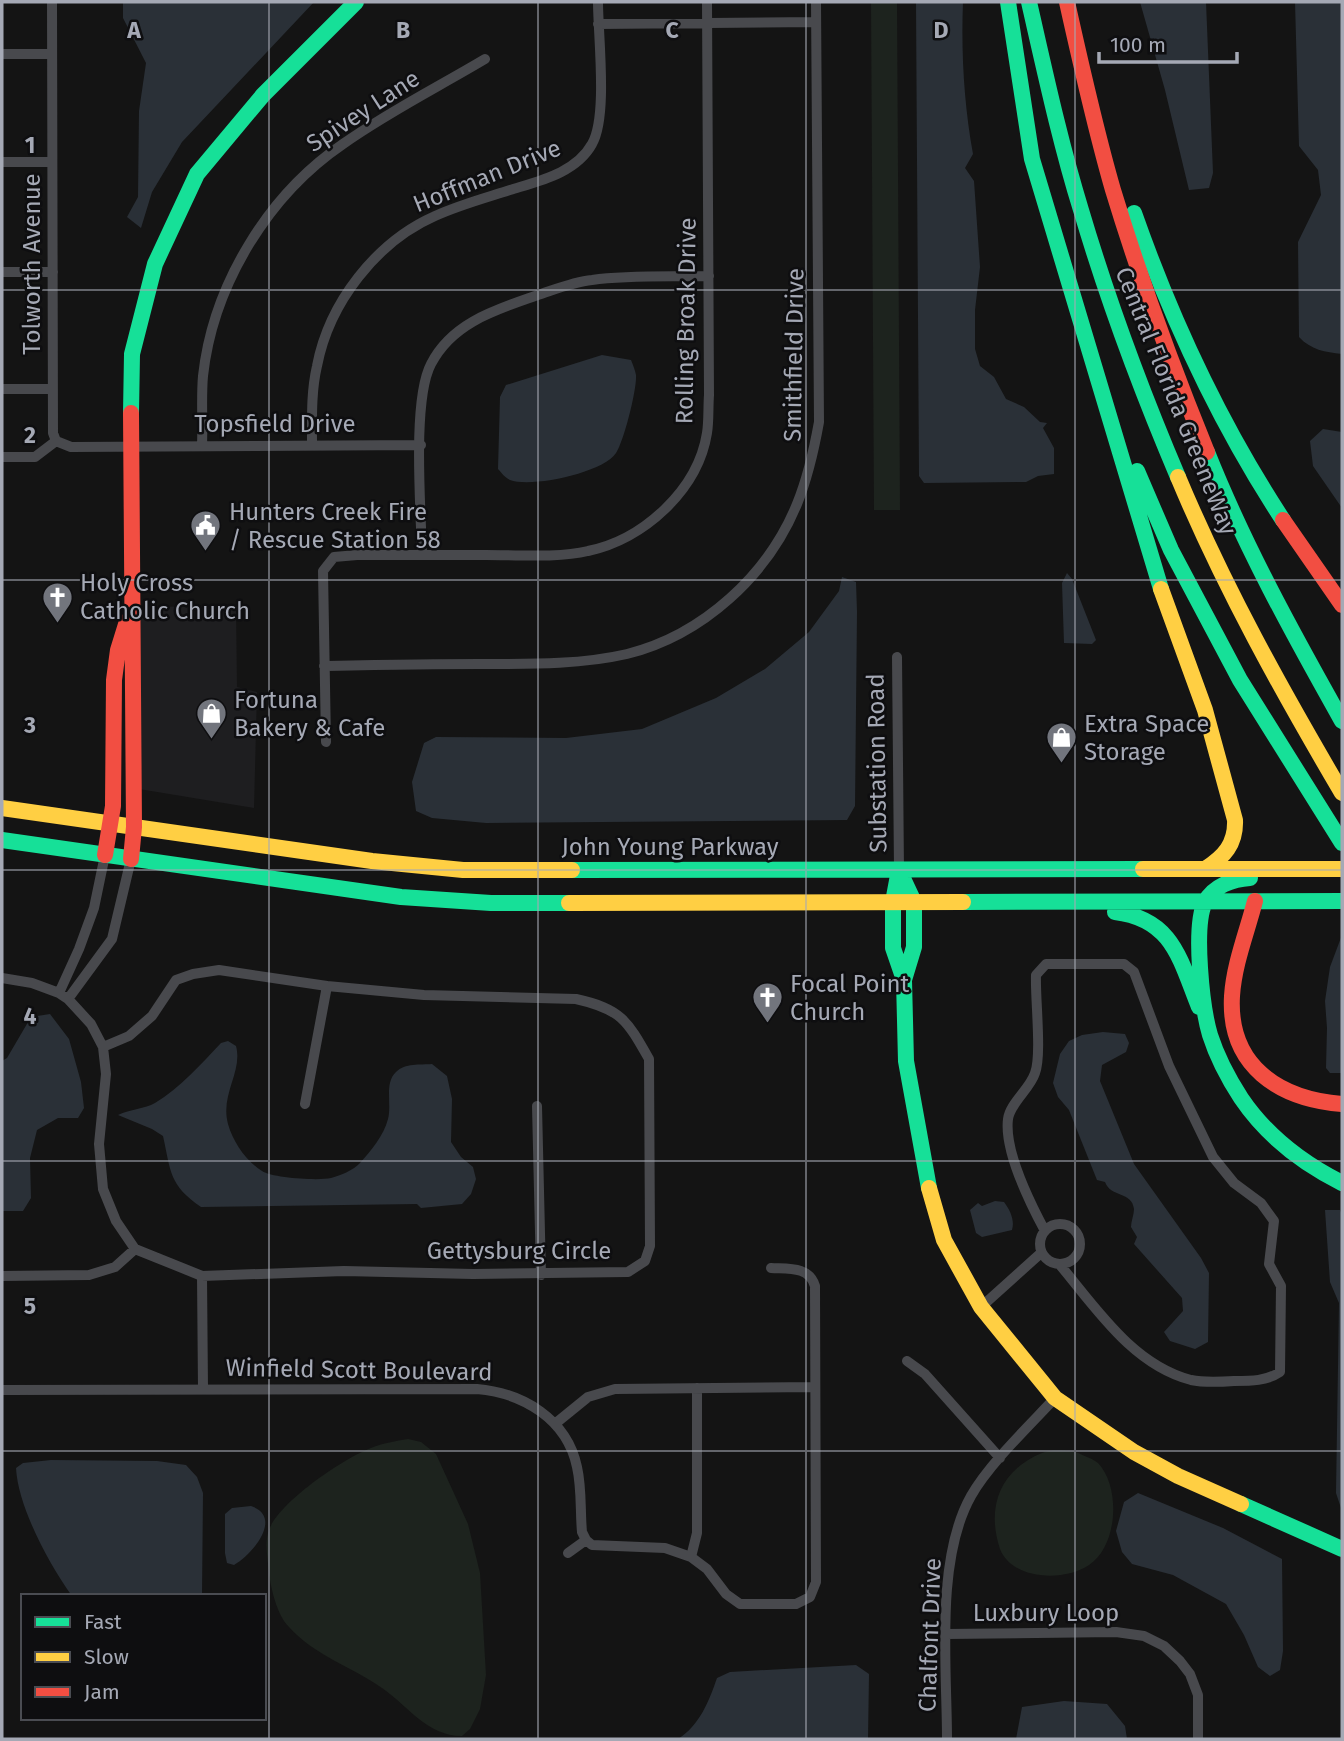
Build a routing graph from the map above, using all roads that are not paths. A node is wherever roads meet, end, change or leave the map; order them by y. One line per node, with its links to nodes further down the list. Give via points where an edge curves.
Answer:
1 (52, 2): 13 (street, Tolworth Avenue)
2 (356, 2): 27 (main road, via 263,95 197,174 156,264 132,354)
3 (598, 2): 11 (street, Hoffman Drive)
4 (707, 2): 10 (street, Rolling Broak Drive)
5 (816, 2): 9 (street, Smithfield Drive)
6 (1008, 2): 22 (main road, via 1032,159)
7 (1029, 2): 36 (main road, Central Florida GreeneWay, via 1082,212 1152,414 1233,598)
8 (1068, 2): 31 (main road, via 1116,163 1171,313 1249,468); 34 (main road, Central Florida GreeneWay, via 1107,165 1169,355 1245,536)
9 (816, 22): 10 (street); 33 (street, Smithfield Drive, via 819,422 811,465 774,551 713,612 675,636 630,653 546,664)
10 (707, 23): 11 (street); 19 (street, Rolling Broak Drive)
11 (598, 24): 25 (street, Hoffman Drive, via 599,111 593,143 578,162 547,178 434,216 370,263 326,334 311,404)
12 (2, 54): 13 (street)
13 (51, 54): 16 (street, Tolworth Avenue)
14 (485, 59): 24 (street, Spivey Lane, via 342,144 288,192 264,222 243,255 213,328 203,376)
15 (2, 162): 16 (street)
16 (52, 162): 18 (street, Tolworth Avenue)
17 (2, 272): 18 (street)
18 (53, 272): 21 (street, Tolworth Avenue)
19 (709, 276): 26 (street, via 594,279 487,313 459,330 430,365 421,400); 29 (street, Rolling Broak Drive, via 707,435 684,486 661,514 639,530 587,552)
20 (2, 389): 21 (street)
21 (53, 389): 23 (street, Tolworth Avenue)
22 (1101, 390): 41 (main road, via 1177,562 1240,680); 44 (main road, via 1163,594 1205,710 1235,820 1237,832 1231,848)
23 (56, 441): 27 (street, Topsfield Drive, via 71,447); 28 (street, via 35,457)
24 (202, 445): 25 (street, Topsfield Drive); 27 (street, Topsfield Drive)
25 (312, 445): 26 (street, Topsfield Drive)
26 (421, 445): 29 (street)
27 (130, 447): 30 (main road)
28 (2, 457)
29 (422, 555): 33 (street, Rolling Broak Drive, via 334,557 323,572)
30 (131, 605): 38 (main road, via 114,680); 39 (main road)
31 (1342, 605)
32 (897, 657): 46 (street, Substation Road)
33 (324, 666): 35 (street)
34 (1342, 721)
35 (326, 742)
36 (1342, 793)
37 (2, 808): 38 (main road, John Young Parkway)
38 (111, 824): 39 (main road, John Young Parkway); 42 (main road)
39 (134, 827): 43 (main road); 46 (main road, John Young Parkway, via 463,870)
40 (2, 840): 42 (main road)
41 (1342, 843)
42 (105, 855): 43 (main road); 56 (street)
43 (131, 859): 53 (main road, via 401,897 491,903); 57 (street, via 111,939)
44 (1205, 869): 45 (main road, John Young Parkway); 46 (main road, John Young Parkway)
45 (1342, 869)
46 (899, 870): 53 (main road); 54 (main road)
47 (1342, 878): 49 (main road, via 1237,878)
48 (1342, 892): 51 (main road)
49 (1206, 901): 50 (main road); 55 (main road); 62 (main road, via 1200,928)
50 (1255, 901): 51 (main road); 65 (main road, via 1232,995 1238,1040 1260,1074 1274,1086 1309,1102)
51 (1314, 901): 52 (main road)
52 (1342, 901)
53 (893, 902): 54 (main road); 59 (main road, via 893,948)
54 (914, 902): 55 (main road); 59 (main road, via 914,947)
55 (964, 902): 62 (main road, via 1008,912 1126,912 1146,917 1168,936)
56 (79, 949): 57 (street); 61 (street)
57 (100, 958): 61 (street)
58 (2, 978): 61 (street, via 32,983)
59 (904, 980): 76 (main road, via 906,1061 926,1182 944,1240)
60 (327, 986): 63 (street, Gettysburg Circle, via 219,970 193,974 176,980 152,1016 129,1036); 64 (street); 73 (street, Gettysburg Circle, via 477,998 576,999 619,1014 635,1034 649,1059 648,1254 628,1272)
61 (63, 996): 63 (street, via 91,1024)
62 (1209, 1032): 67 (main road, via 1232,1085 1260,1123 1290,1150)
63 (103, 1047): 69 (street, via 106,1074 99,1144 103,1189 116,1221)
64 (305, 1104)
65 (1342, 1104)
66 (537, 1106): 73 (street)
67 (1342, 1184)
68 (1045, 1231): 70 (street); 71 (street, via 1063,1224 1079,1236 1077,1256); 71 (street, via 1010,1146 1008,1117 1035,1073 1036,975 1046,964 1124,964 1135,972 1169,1066 1213,1157 1275,1221 1269,1264 1281,1286 1280,1372 1270,1379 1214,1382 1191,1380 1158,1365 1101,1317)
69 (135, 1249): 74 (street, via 115,1267 89,1275); 75 (street, Gettysburg Circle)
70 (1041, 1253): 71 (street); 76 (street)
71 (1060, 1265)
72 (771, 1268): 78 (street, via 799,1270 813,1278)
73 (541, 1275): 75 (street, Gettysburg Circle, via 344,1271)
74 (2, 1276)
75 (202, 1276): 80 (street)
76 (981, 1307): 82 (main road)
77 (907, 1361): 84 (street, via 925,1374)
78 (815, 1387): 79 (street); 88 (street, via 816,1582 810,1597 796,1604 740,1604)
79 (697, 1388): 83 (street, via 601,1391); 88 (street, via 698,1533)
80 (203, 1389): 81 (street, Winfield Scott Boulevard); 83 (street, Winfield Scott Boulevard, via 487,1390 521,1399)
81 (2, 1390)
82 (1055, 1398): 84 (street, Chalfont Drive); 86 (main road, via 1133,1452 1178,1476)
83 (555, 1423): 85 (street, Winfield Scott Boulevard, via 577,1465)
84 (1000, 1458): 89 (street, Chalfont Drive, via 971,1496 957,1531 949,1569)
85 (586, 1540): 87 (street); 88 (street, via 600,1547 665,1548)
86 (1342, 1549)
87 (568, 1553)
88 (691, 1557)
89 (946, 1634): 90 (street, Chalfont Drive); 91 (street, Luxbury Loop, via 1116,1632 1144,1636 1164,1646 1190,1674 1198,1695)
90 (947, 1739)
91 (1198, 1739)

